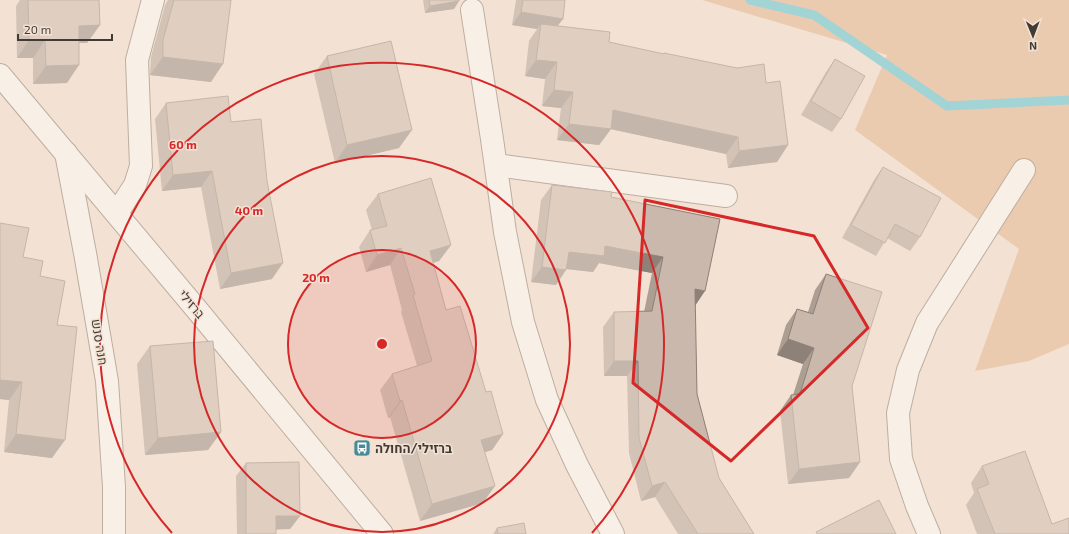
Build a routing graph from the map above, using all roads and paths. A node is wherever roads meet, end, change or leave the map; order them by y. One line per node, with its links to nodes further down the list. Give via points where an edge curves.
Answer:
1 (153, 0): 8 (street, via 136,60 141,166 135,185)
2 (472, 10): 5 (street)
3 (0, 75): 4 (street, ברזילי)
4 (66, 152): 8 (street, ברזילי); 9 (street, חנה סנש, via 107,382 114,487)
5 (496, 165): 7 (street); 11 (street, via 505,232 523,322 548,400 577,465)
6 (1024, 170): 12 (street, via 926,323 908,370 898,413 901,460)
7 (726, 196)
8 (117, 213): 10 (street, ברזילי)
9 (114, 534)
10 (382, 534)
11 (613, 534)
12 (929, 534)

